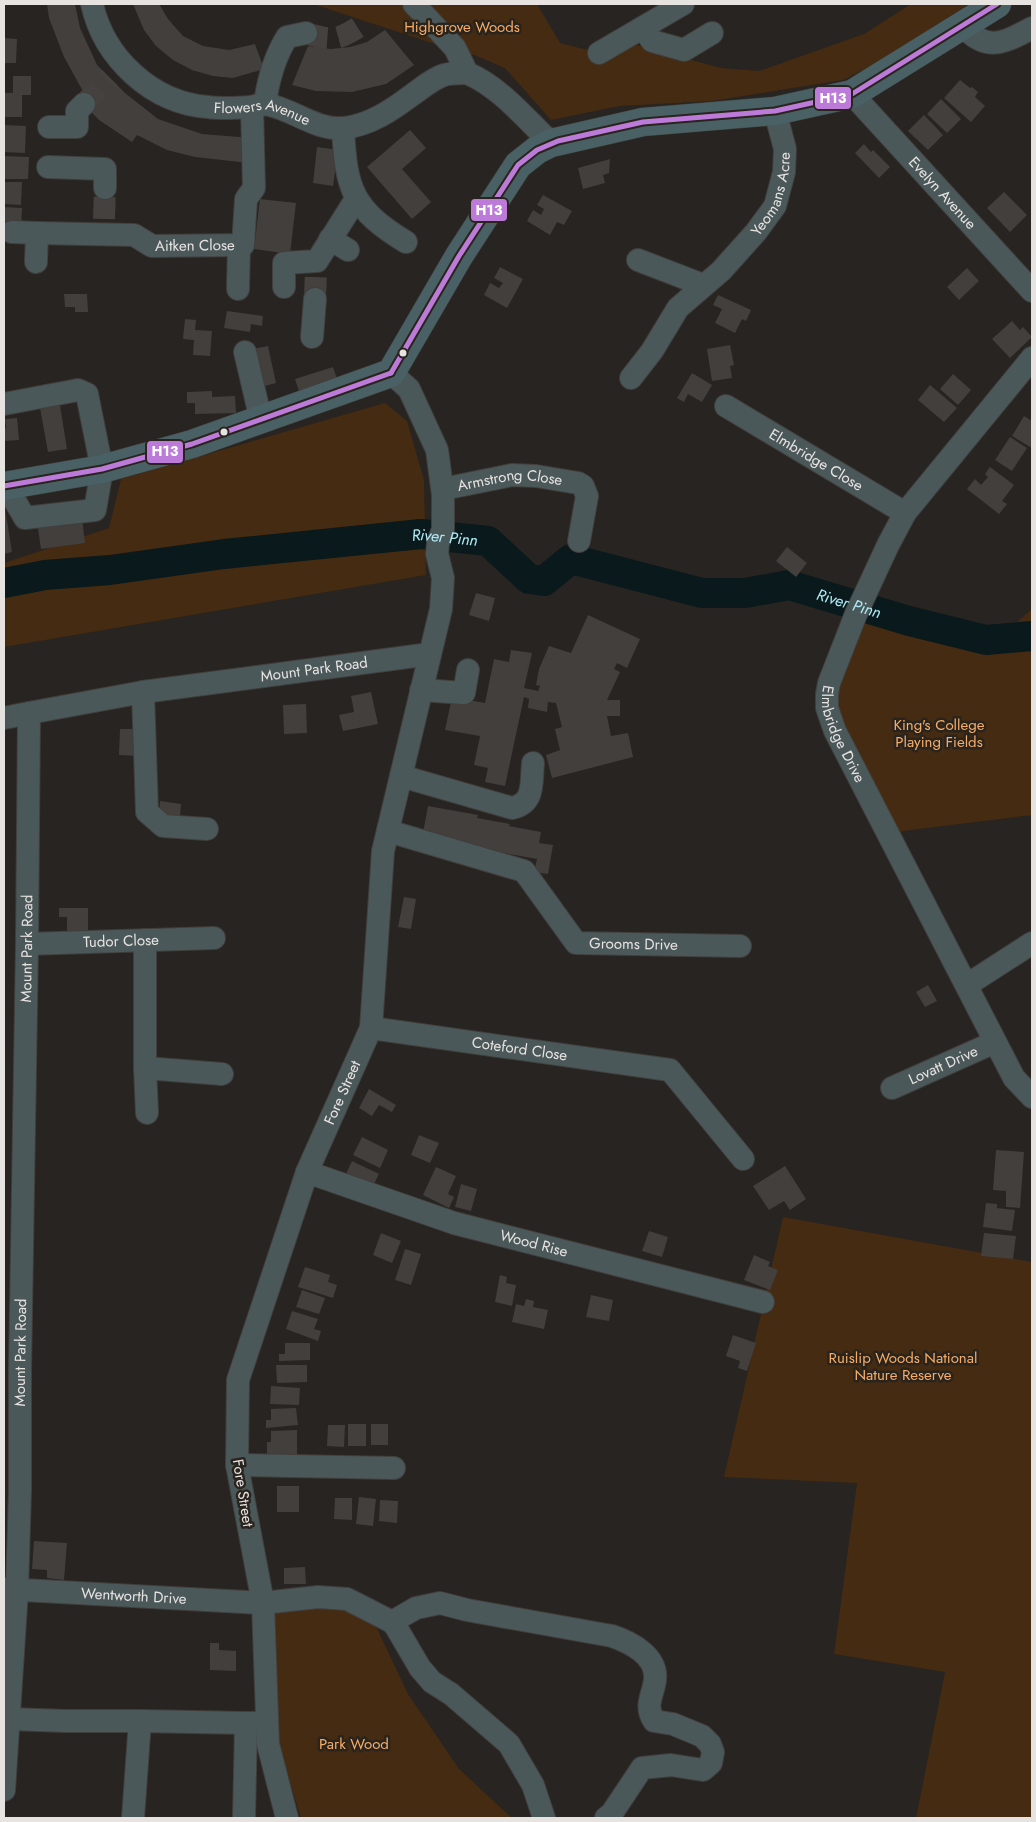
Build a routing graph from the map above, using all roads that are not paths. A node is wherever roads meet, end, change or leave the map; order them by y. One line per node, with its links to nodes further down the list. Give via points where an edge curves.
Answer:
1 (92, 4): 14 (street, Flowers Avenue, via 96,21 112,50 117,72 138,79 185,104 230,108)
2 (414, 4): 11 (street, via 455,48)
3 (683, 4): 6 (street)
4 (997, 4): 5 (main road)
5 (962, 26): 7 (street, via 978,40 986,42 1004,41); 12 (main road)
6 (643, 28): 8 (street, via 652,41 684,50); 10 (street)
7 (1032, 28)
8 (712, 33)
9 (306, 34): 14 (street, via 287,37)
10 (599, 53)
11 (467, 73): 17 (street, via 444,75 383,115); 18 (street, via 482,79)
12 (852, 94): 15 (main road); 31 (street, Evelyn Avenue)
13 (84, 104): 16 (street, via 77,110 76,127)
14 (258, 105): 17 (street, Flowers Avenue, via 280,107 307,120); 25 (street, Aitken Close, via 254,188 246,199 243,245)
15 (775, 111): 18 (main road, via 643,122); 28 (street, Yeomans Acre, via 786,149 775,206 756,232)
16 (49, 127)
17 (343, 128): 21 (street, via 347,173)
18 (551, 143): 36 (main road, via 518,165 458,256)
19 (48, 167): 20 (street, via 105,169)
20 (105, 188)
21 (356, 199): 24 (street, via 365,212); 29 (street, via 339,245 317,266 284,263)
22 (12, 232): 23 (street, Aitken Close)
23 (37, 233): 25 (street, Aitken Close, via 104,226 134,235 152,246); 27 (street)
24 (406, 242)
25 (239, 245): 30 (street)
26 (638, 260): 28 (street)
27 (36, 262)
28 (704, 285): 37 (street, Yeomans Acre, via 678,308)
29 (284, 287)
30 (238, 289)
31 (1032, 291)
32 (315, 299): 33 (street)
33 (312, 337)
34 (245, 352): 40 (street)
35 (1032, 358): 44 (street, Elmbridge Drive)
36 (391, 373): 40 (main road); 43 (street, Fore Street, via 409,389 422,415 437,450)
37 (631, 378)
38 (4, 404): 41 (street, via 78,390 87,394)
39 (726, 406): 44 (street, Elmbridge Close)
40 (261, 420): 41 (main road, via 192,444)
41 (102, 468): 42 (main road); 42 (street, via 96,510 25,518)
42 (5, 486)
43 (442, 489): 45 (street, Armstrong Close, via 512,475 578,483 587,496); 46 (street, Fore Street, via 444,537 437,554 443,578 441,609)
44 (906, 513): 61 (street, Elmbridge Drive, via 888,545 847,637 826,694 827,708 832,724)
45 (579, 541)
46 (430, 654): 48 (street, Fore Street); 49 (street, Mount Park Road)
47 (468, 670): 48 (street, via 464,693)
48 (421, 690): 53 (street, Fore Street)
49 (142, 692): 50 (street, Mount Park Road); 54 (street, via 147,812 163,826)
50 (29, 713): 51 (street); 59 (street, Mount Park Road)
51 (4, 718)
52 (533, 763): 53 (street, via 528,799 522,806 512,808)
53 (401, 776): 55 (street, Fore Street)
54 (207, 829)
55 (388, 831): 60 (street, Grooms Drive, via 524,871 576,943); 62 (street, Fore Street, via 383,851)
56 (214, 938): 57 (street, Tudor Close)
57 (145, 940): 59 (street, Tudor Close); 64 (street)
58 (1032, 943): 61 (street)
59 (27, 944): 72 (street, Mount Park Road)
60 (740, 946)
61 (967, 985): 63 (street, Elmbridge Drive)
62 (371, 1028): 69 (street, Coteford Close, via 670,1070); 70 (street, Fore Street)
63 (995, 1042): 66 (street, Lovatt Drive); 67 (street, Elmbridge Drive, via 1014,1078)
64 (145, 1068): 65 (street); 68 (street)
65 (222, 1074)
66 (892, 1088)
67 (1032, 1097)
68 (147, 1114)
69 (743, 1159)
70 (307, 1172): 71 (street, Wood Rise, via 454,1223); 73 (street, Fore Street, via 238,1380)
71 (763, 1302)
72 (12, 1370): 75 (street, Mount Park Road)
73 (237, 1465): 74 (street); 77 (street, Fore Street)
74 (394, 1468)
75 (12, 1491): 76 (street, Mount Park Road)
76 (10, 1590): 77 (street, Wentworth Drive); 79 (street, Mount Park Road)
77 (263, 1603): 78 (street, Wentworth Drive, via 318,1597 347,1599); 81 (street, Fore Street)
78 (392, 1622): 86 (street, via 432,1682 451,1694 509,1744 533,1786); 87 (street, via 416,1608 440,1603 612,1636 626,1640 648,1657 654,1666 656,1679 649,1713 654,1721 673,1724 702,1736 713,1752 711,1763 703,1770 671,1765 642,1768)
79 (9, 1718): 80 (street); 82 (street, Mount Park Road)
80 (140, 1720): 81 (street); 83 (street)
81 (257, 1723): 84 (street); 85 (street, Fore Street, via 268,1744)
82 (4, 1790)
83 (133, 1818)
84 (244, 1818)
85 (287, 1818)
86 (544, 1818)
87 (606, 1818)

